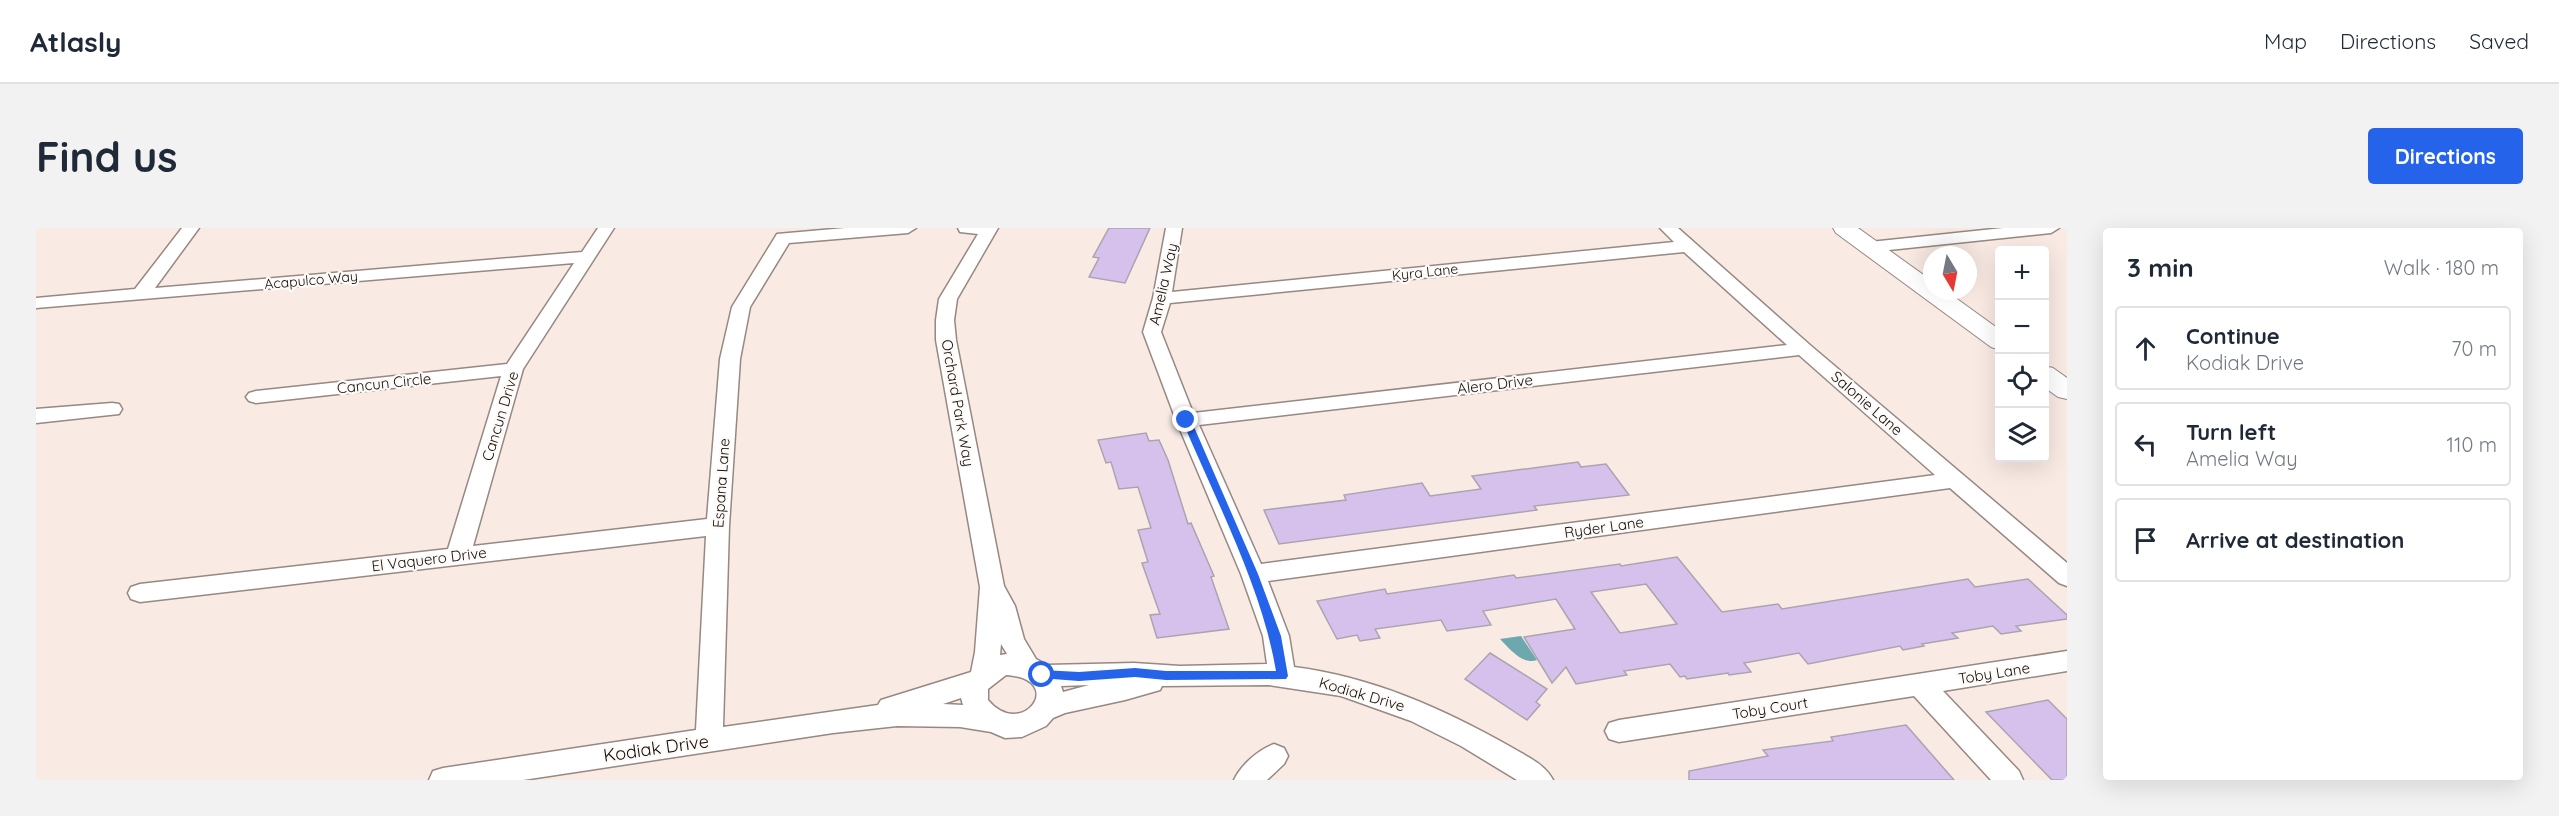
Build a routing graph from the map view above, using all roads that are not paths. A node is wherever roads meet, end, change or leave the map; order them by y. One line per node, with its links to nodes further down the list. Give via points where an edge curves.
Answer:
1 (191, 228): 14 (street)
2 (606, 228): 13 (street, Cancun Drive)
3 (908, 228): 27 (street, Espana Lane, via 783,238 741,307 730,359)
4 (966, 228): 9 (street)
5 (1174, 228): 15 (street, Amelia Way)
6 (1668, 228): 11 (street, Salonie Lane)
7 (1844, 228): 12 (main road)
8 (2051, 228): 10 (street)
9 (989, 229): 31 (street, Orchard Park Way, via 948,298 945,320)
10 (1960, 232): 12 (street)
11 (1688, 246): 15 (street, Kyra Lane); 18 (street, Salonie Lane)
12 (1870, 247): 17 (main road)
13 (585, 257): 14 (street, Acapulco Way); 19 (street, Cancun Drive)
14 (141, 294): 16 (street, Acapulco Way)
15 (1162, 298): 25 (street, Amelia Way, via 1152,332)
16 (36, 303)
17 (1995, 338)
18 (1803, 349): 25 (street, Alero Drive); 26 (street, Salonie Lane)
19 (513, 369): 22 (street, Cancun Circle); 28 (street, Cancun Drive)
20 (2049, 378): 21 (main road)
21 (2067, 391)
22 (256, 397)
23 (112, 409): 24 (street)
24 (36, 416)
25 (1186, 420): 29 (street, Amelia Way)
26 (1956, 480): 29 (street, Ryder Lane); 30 (street, Salonie Lane)
27 (718, 526): 28 (street, El Vaquero Drive); 43 (street, Espana Lane)
28 (458, 556): 32 (street, El Vaquero Drive)
29 (1253, 574): 36 (street, Amelia Way, via 1276,636)
30 (2067, 577)
31 (992, 587): 34 (street, Orchard Park Way, via 1003,606 1012,640); 37 (street, Orchard Park Way, via 987,609 988,660)
32 (140, 593)
33 (2067, 662): 38 (street, Toby Lane)
34 (1034, 670): 35 (street, Kodiak Drive, via 1079,676 1135,672); 37 (street, via 1006,664); 39 (street, via 1050,690)
35 (1166, 676): 36 (street, Kodiak Drive); 39 (street, Kodiak Drive)
36 (1282, 676): 48 (street, Kodiak Drive, via 1325,681 1424,712)
37 (980, 679): 40 (street, Kodiak Drive); 41 (street, via 974,694 976,705)
38 (1921, 685): 42 (street, Toby Court); 49 (street)
39 (1046, 709): 41 (street, via 1039,717 1017,726)
40 (869, 717): 41 (street, Kodiak Drive, via 943,714); 43 (street, Kodiak Drive)
41 (991, 721)
42 (1619, 731)
43 (709, 740): 45 (street, Kodiak Drive)
44 (1274, 756): 47 (street)
45 (550, 772): 46 (street, Kodiak Drive)
46 (443, 780)
47 (1248, 780)
48 (1539, 780)
49 (2009, 780)

